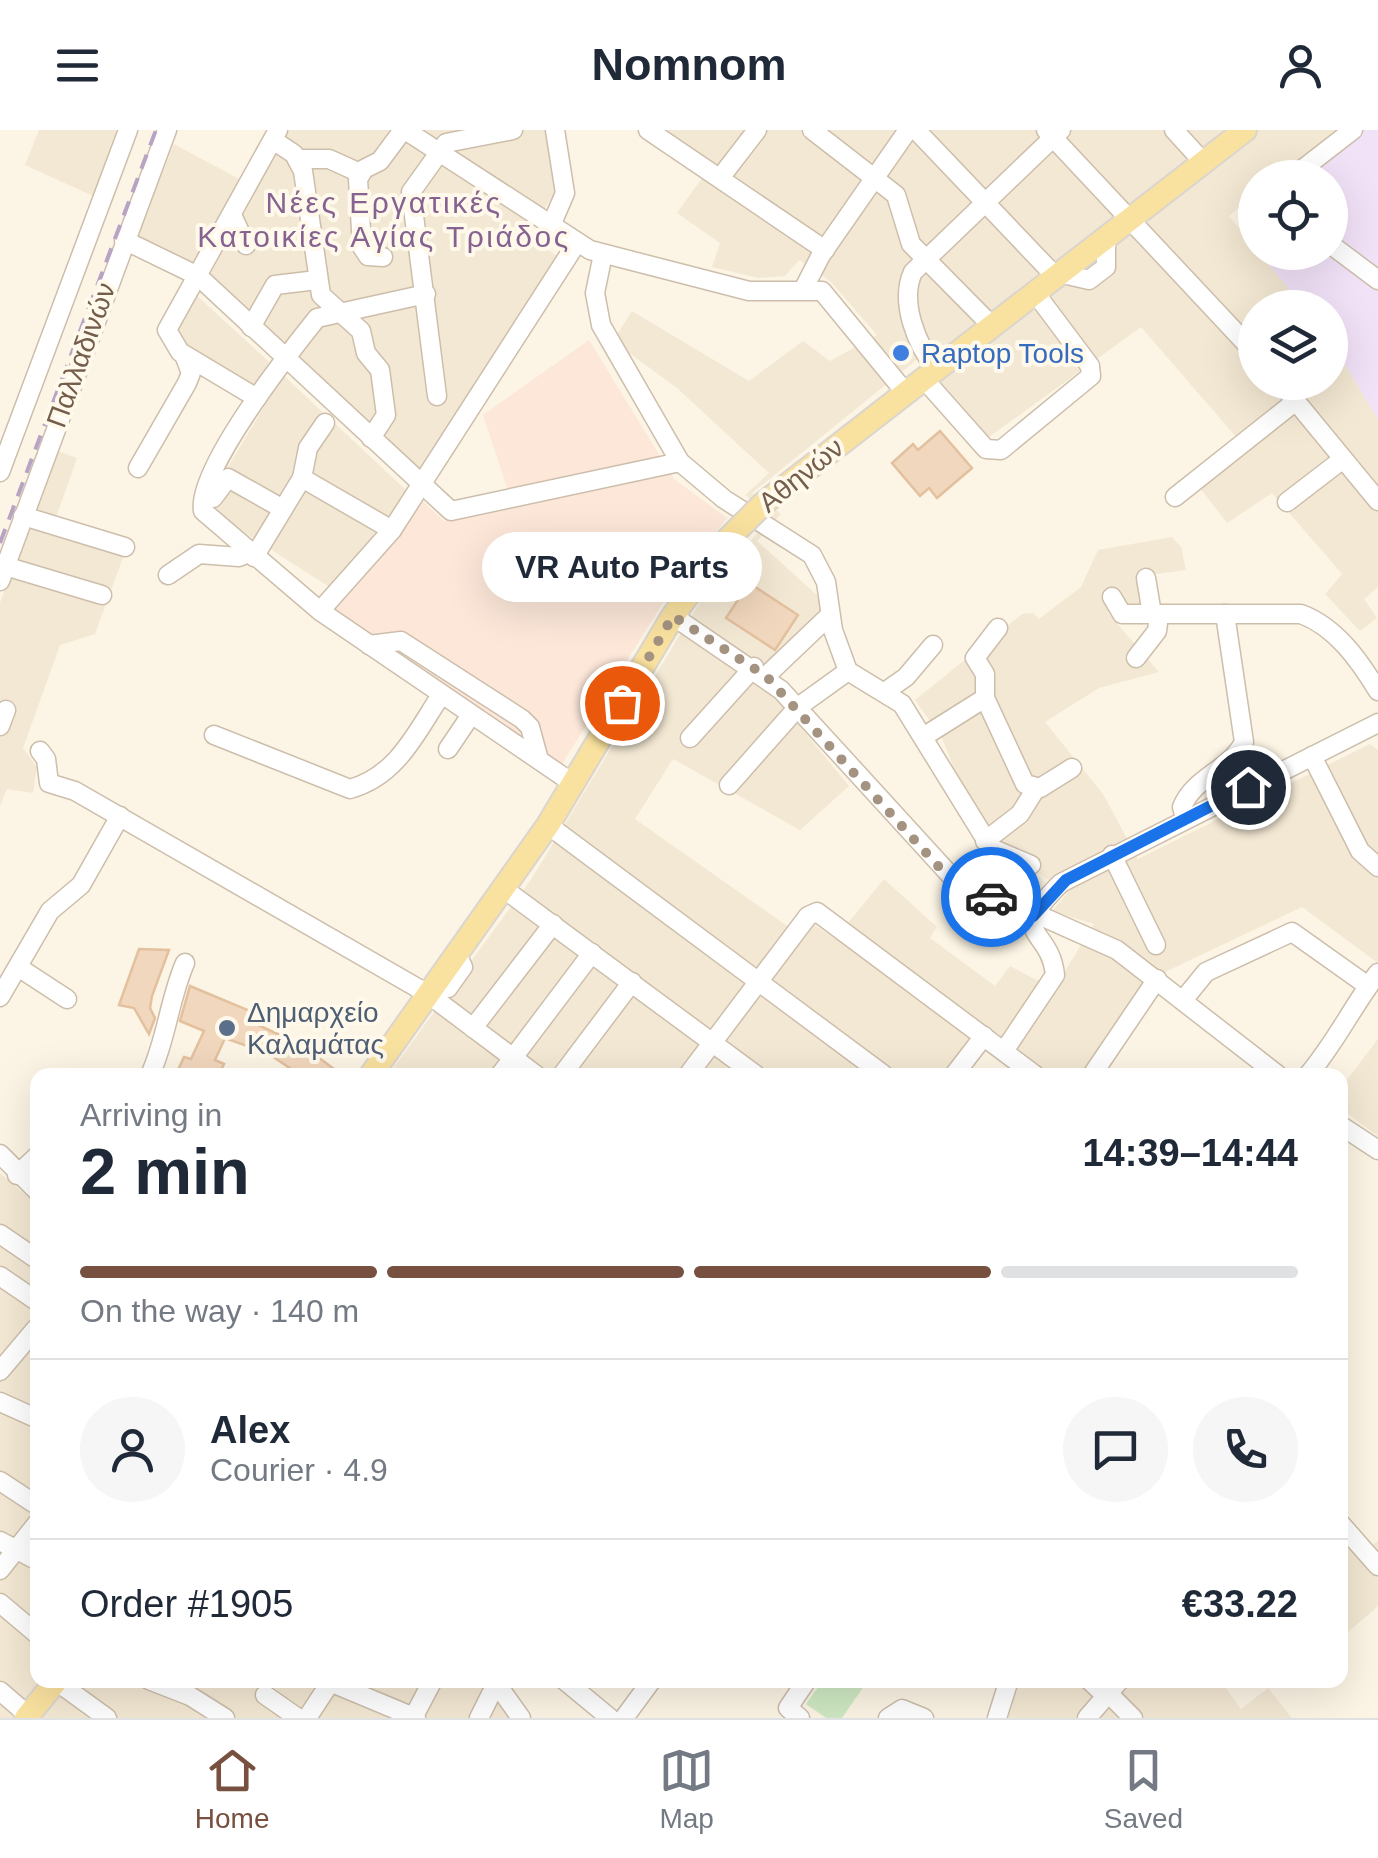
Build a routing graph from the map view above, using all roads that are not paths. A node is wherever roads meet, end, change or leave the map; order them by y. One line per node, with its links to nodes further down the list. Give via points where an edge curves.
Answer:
1 (128, 130): 56 (street)
2 (167, 130): 26 (street, Παλλαδινών)
3 (404, 130): 15 (street); 19 (street, via 380,161)
4 (513, 130): 15 (street)
5 (555, 130): 25 (street, via 565,193)
6 (648, 130): 20 (street)
7 (757, 130): 20 (street)
8 (812, 130): 21 (street)
9 (912, 130): 21 (street); 22 (street)
10 (1174, 130): 18 (street)
11 (1245, 130): 18 (main road, Αθηνών)
12 (1353, 130): 17 (street)
13 (1053, 132): 22 (street); 24 (street)
14 (276, 135): 16 (street); 23 (street)
15 (438, 143): 25 (street); 39 (street, via 410,194)
16 (298, 159): 19 (street, via 329,159); 36 (street)
17 (1314, 160)
18 (1204, 163): 24 (main road, Αθηνών)
19 (360, 173): 31 (street, via 362,248 368,256)
20 (720, 178): 29 (street)
21 (876, 178): 29 (street); 32 (street, via 897,196 906,234)
22 (986, 203): 32 (street); 35 (street)
23 (232, 216): 28 (street); 34 (street)
24 (1133, 219): 35 (main road, Αθηνών); 44 (street)
25 (550, 228): 27 (street)
26 (124, 240): 34 (street); 64 (street, Παλλαδινών)
27 (576, 244): 30 (street); 58 (street)
28 (246, 245)
29 (825, 250): 38 (street)
30 (602, 254): 38 (street, via 749,291); 54 (street, via 596,293 601,325)
31 (384, 257)
32 (926, 258): 42 (street); 47 (street, via 910,278 908,302 924,352)
33 (1348, 258): 37 (street)
34 (198, 276): 43 (street); 45 (street, via 167,330)
35 (1060, 276): 40 (main road, Αθηνών)
36 (318, 280): 41 (street); 43 (street, via 275,286)
37 (1378, 280)
38 (804, 288): 47 (street, via 820,290)
39 (426, 294): 41 (street); 48 (street)
40 (1036, 294): 42 (main road, Αθηνών); 47 (street, via 1091,376 1001,450 986,449)
41 (336, 312): 46 (street, via 316,318); 52 (street, via 361,332 380,370 386,415)
42 (993, 326): 47 (main road, Αθηνών)
43 (251, 327): 46 (street)
44 (1238, 334)
45 (184, 355): 49 (street); 55 (street, via 191,373)
46 (287, 355): 49 (street); 52 (street)
47 (922, 380): 72 (main road, Αθηνών, bridge, via 764,503)
48 (437, 396)
49 (257, 398): 67 (street, via 201,498 218,528)
50 (1296, 401): 53 (street); 59 (street)
51 (326, 423): 57 (street, via 308,448)
52 (371, 438): 58 (street)
53 (1344, 458): 61 (street); 62 (street)
54 (680, 462): 58 (street, via 459,512); 78 (street, via 724,500 812,554 824,576)
55 (138, 468)
56 (0, 472)
57 (302, 478): 63 (street); 65 (street)
58 (421, 486): 65 (street)
59 (1175, 497)
60 (213, 498): 63 (street, via 228,478)
61 (1378, 501)
62 (1287, 502)
63 (283, 509): 67 (street)
64 (23, 516): 66 (street); 69 (street, Παλλαδινών)
65 (392, 530): 75 (street)
66 (125, 547)
67 (251, 555): 70 (street, via 199,554); 75 (street)
68 (632, 569): 72 (street, via 663,566)
69 (3, 573): 73 (street)
70 (168, 576)
71 (1146, 578): 76 (street)
72 (693, 584): 79 (main road, Αθηνών)
73 (102, 594)
74 (1112, 597): 76 (street, via 1119,613)
75 (320, 611): 82 (street)
76 (1155, 614): 77 (street); 83 (street, via 1157,631)
77 (1225, 614): 86 (street, via 1308,617 1350,651); 105 (street, via 1246,733 1230,762 1190,793 1182,807)
78 (830, 615): 84 (street); 85 (street)
79 (673, 616): 85 (street); 101 (main road, Αθηνών)
80 (998, 628): 89 (street, via 976,653)
81 (933, 644): 87 (street)
82 (368, 645): 88 (street); 99 (street, via 393,639 411,646 522,719)
83 (1136, 658)
84 (848, 671): 87 (street); 90 (street)
85 (760, 672): 90 (street); 95 (street)
86 (1378, 690)
87 (886, 691): 94 (street)
88 (441, 695): 91 (street); 93 (street, via 400,757 370,784 350,789)
89 (985, 698): 94 (street); 103 (street, via 1025,784)
90 (798, 707): 102 (street); 112 (street, via 943,870)
91 (471, 715): 96 (street); 99 (street)
92 (1378, 723): 98 (street)
93 (214, 735)
94 (923, 737): 107 (street)
95 (690, 738)
96 (448, 748)
97 (40, 751): 104 (street, via 49,783)
98 (1312, 756): 105 (street); 110 (street, via 1360,851)
99 (539, 760): 101 (street)
100 (1072, 768): 103 (street)
101 (574, 784): 106 (main road, Αθηνών)
102 (729, 785)
103 (1034, 790): 107 (street, via 1020,814)
104 (120, 816): 117 (street, via 82,885 50,911); 122 (street)
105 (1185, 818): 108 (street)
106 (548, 825): 111 (main road, Αθηνών); 118 (street)
107 (985, 841): 109 (street, via 1001,855)
108 (1112, 856): 112 (street, via 1061,883); 114 (street)
109 (1031, 865)
110 (1378, 867)
111 (504, 889): 113 (street); 122 (main road, Αθηνών)
112 (1033, 916): 119 (street, via 1110,946); 129 (street, via 1032,929 1055,975)
113 (553, 924): 115 (street); 126 (street)
114 (1156, 945)
115 (592, 953): 121 (street); 130 (street)
116 (185, 963): 131 (street)
117 (18, 967): 123 (street); 124 (street)
118 (757, 978): 127 (street, via 817,912); 128 (street); 138 (street)
119 (1157, 978): 125 (street); 141 (street)
120 (1373, 980): 125 (street, via 1292,932 1206,972); 143 (street)
121 (632, 982): 128 (street); 135 (street)
122 (431, 991): 126 (street); 132 (main road, Αθηνών)
123 (0, 996)
124 (67, 999)
125 (1184, 999): 142 (street)
126 (473, 1028): 130 (street)
127 (984, 1036): 129 (street); 139 (street)
128 (712, 1040): 136 (street); 137 (street)
129 (1004, 1051): 140 (street)
130 (513, 1058): 133 (street); 134 (street)
131 (153, 1068)
132 (377, 1068)
133 (505, 1068)
134 (527, 1068)
135 (567, 1068)
136 (693, 1068)
137 (747, 1068)
138 (875, 1068)
139 (959, 1068)
140 (1026, 1068)
141 (1097, 1068)
142 (1269, 1068)
143 (1314, 1068)
144 (1348, 1130): 145 (street)
145 (1378, 1150)
146 (0, 1154): 148 (street)
147 (30, 1163): 148 (street)
148 (17, 1175): 149 (street)
149 (30, 1186)
150 (0, 1234): 151 (street)
151 (30, 1255)
152 (0, 1276): 153 (street)
153 (30, 1297)
154 (30, 1335): 155 (street)
155 (0, 1371)
156 (0, 1402): 157 (street)
157 (30, 1415)
158 (0, 1481): 159 (street)
159 (30, 1501)
160 (30, 1528): 162 (street)
161 (1348, 1532): 163 (street)
162 (8, 1546): 164 (street)
163 (1378, 1566)
164 (0, 1570)
165 (0, 1603): 166 (street)
166 (30, 1628)
167 (50, 1688): 182 (main road)
168 (67, 1688): 183 (street)
169 (184, 1688): 184 (street)
170 (325, 1688): 186 (street)
171 (345, 1688): 187 (street)
172 (429, 1688): 187 (street)
173 (496, 1688): 188 (street)
174 (503, 1688): 189 (street)
175 (574, 1688): 190 (street)
176 (646, 1688): 191 (street)
177 (802, 1688): 192 (street, via 788,1708)
178 (1006, 1688): 195 (street)
179 (1112, 1690): 196 (street); 197 (street)
180 (0, 1691): 182 (street)
181 (266, 1695): 185 (street)
182 (29, 1716)
183 (106, 1718)
184 (226, 1718)
185 (298, 1718)
186 (306, 1718)
187 (414, 1718)
188 (479, 1718)
189 (521, 1718)
190 (610, 1718)
191 (624, 1718)
192 (800, 1718)
193 (888, 1718): 194 (street, via 902,1709)
194 (924, 1718)
195 (997, 1718)
196 (1087, 1718)
197 (1133, 1718)

